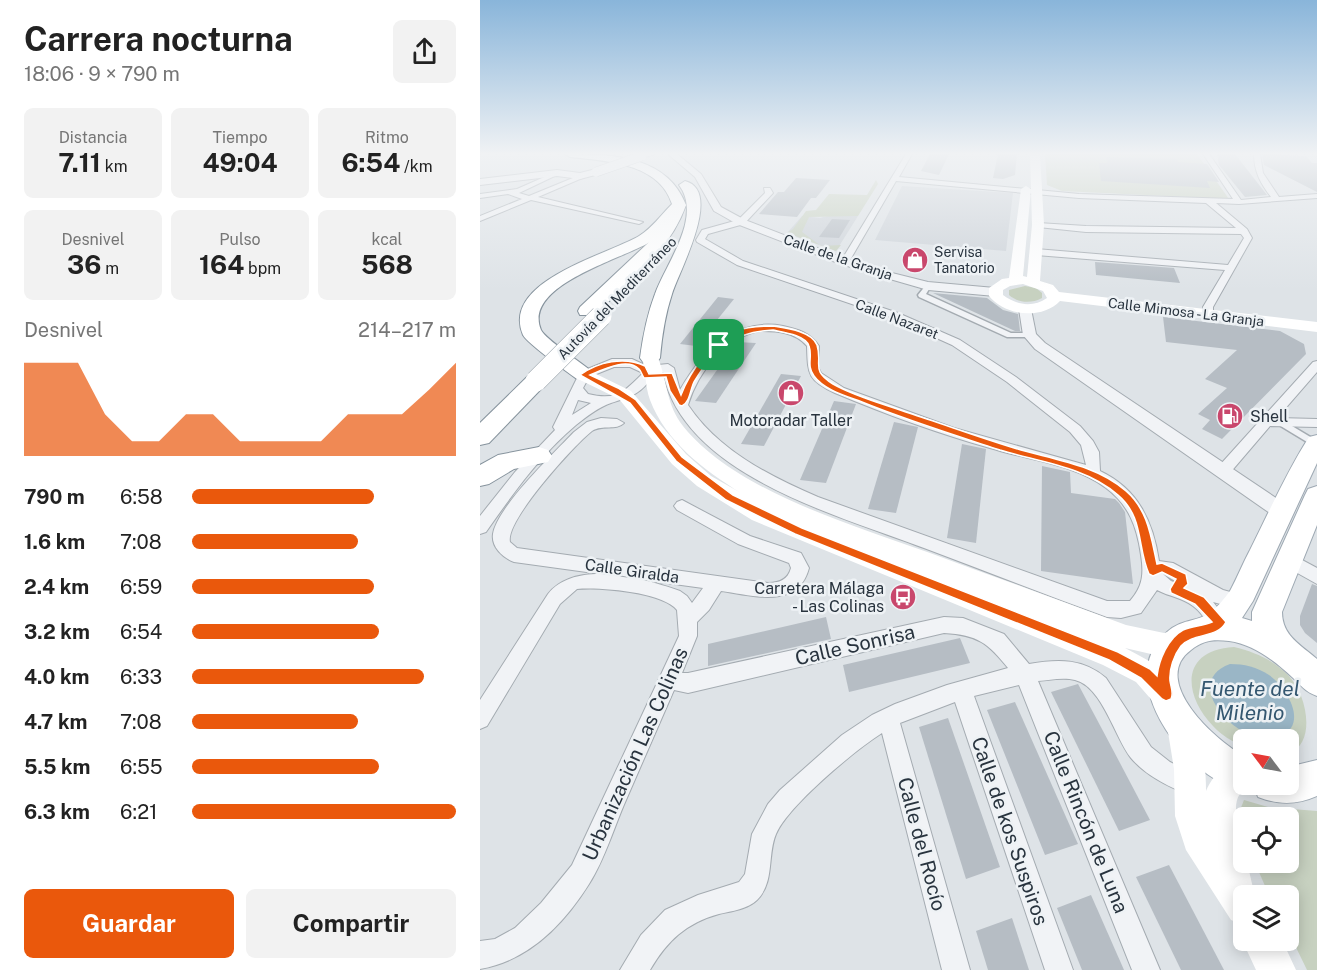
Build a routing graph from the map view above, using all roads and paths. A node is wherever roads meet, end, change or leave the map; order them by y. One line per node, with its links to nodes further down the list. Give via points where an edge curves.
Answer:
1 (529, 199): 18 (street)
2 (530, 199): 19 (street)
3 (680, 199): 17 (highway)
4 (692, 199): 17 (highway, via 694,205)
5 (711, 199): 20 (street, Calle de la Granja, via 717,209)
6 (763, 199): 20 (street)
7 (883, 199): 24 (street)
8 (1029, 199): 26 (main road)
9 (1033, 199): 21 (main road)
10 (1163, 199): 14 (street)
11 (1237, 199): 15 (street)
12 (1274, 199): 15 (street)
13 (1301, 199): 16 (street)
14 (1208, 201): 15 (street); 22 (street)
15 (1239, 202)
16 (1317, 207)
17 (686, 210): 36 (highway, Autovía del Mediterráneo, bridge, via 682,232 663,254); 37 (highway, via 621,252 563,277 534,301 528,319 533,335); 38 (highway, via 683,249 657,318)
18 (480, 219)
19 (639, 222)
20 (741, 222): 24 (street, Calle de la Granja); 48 (street, Calle Nazaret, via 709,230 700,240 737,261 942,336 1032,395 1084,437 1092,450)
21 (1038, 225): 22 (street); 23 (main road)
22 (1244, 231): 25 (street, via 1248,238)
23 (1036, 252): 25 (street); 27 (main road)
24 (842, 261): 28 (street, Calle de la Granja)
25 (1232, 268): 32 (street, via 1208,307)
26 (1016, 280): 27 (main road); 29 (main road, via 1001,284)
27 (1033, 282): 30 (main road, via 1048,288)
28 (928, 286): 29 (street, Calle de la Granja); 34 (street, via 922,294 1010,335)
29 (994, 292): 31 (main road, via 1000,301)
30 (1054, 296): 31 (main road, via 1049,304); 32 (main road, Calle Mimosa - La Granja)
31 (1025, 309): 34 (street)
32 (1208, 315): 33 (main road, Calle Mimosa - La Granja)
33 (1316, 329)
34 (1030, 335): 47 (street, via 1060,360)
35 (1317, 365): 41 (street)
36 (530, 375): 40 (highway, Autovía del Mediterráneo); 44 (highway, Autovía del Mediterráneo)
37 (580, 381): 38 (street, via 601,366 623,362 637,365); 39 (main road); 46 (street, via 568,412)
38 (660, 382): 39 (street); 48 (street, via 690,382 727,339 754,329 781,329 810,340 813,367 819,377 844,392 1003,448); 55 (street, via 696,424 737,461 795,493 836,509 1107,609 1135,608 1149,591); 61 (main road, via 688,442 709,462 779,504 1126,638 1164,645)
39 (615, 398): 46 (street, via 581,414); 67 (main road, via 633,402 679,459 729,497 798,531 1113,656 1146,674)
40 (480, 413)
41 (1264, 422): 43 (street); 47 (street)
42 (617, 423): 57 (street, Calle Giralda, via 600,421 579,435 502,528 500,535 506,549 514,555)
43 (1282, 423): 45 (street); 45 (street)
44 (480, 437)
45 (1317, 438): 52 (main road)
46 (546, 447): 49 (highway); 53 (street)
47 (1224, 470): 52 (street)
48 (1092, 473): 55 (street, via 1134,506 1143,521)
49 (480, 477)
50 (1317, 495): 54 (main road)
51 (682, 506): 57 (street, Calle Giralda, via 744,540 789,555 799,563 795,580 775,590)
52 (1281, 511): 59 (main road)
53 (480, 528)
54 (1289, 560): 56 (street); 62 (main road, via 1267,612 1267,626)
55 (1153, 574): 58 (street)
56 (1317, 577)
57 (716, 583): 60 (street, via 703,605)
58 (1179, 583): 59 (street); 59 (street, via 1219,597)
59 (1224, 617): 61 (main road); 62 (main road)
60 (688, 618): 64 (street, Urbanización Las Colinas, via 688,636); 69 (street, via 686,608 671,594 590,581 574,583 554,599)
61 (1176, 642): 67 (main road, via 1165,665)
62 (1280, 647): 65 (main road)
63 (1025, 674): 64 (street, Calle Sonrisa, via 997,640 963,626 944,625 688,683); 66 (street); 74 (street, via 1066,669 1085,673 1101,686 1138,749 1153,764); 83 (street, Calle Rincón de Luna)
64 (668, 680): 79 (street, Urbanización Las Colinas, via 581,873 537,928 511,945)
65 (1317, 681)
66 (962, 692): 68 (street, via 911,706); 82 (street, Calle de kos Suspiros)
67 (1166, 695): 70 (main road)
68 (888, 717): 80 (street, via 841,750 779,807 768,824 758,874 748,890 733,899 676,917 662,929); 81 (street, Calle del Rocío)
69 (480, 719)
70 (1183, 728): 71 (main road, via 1213,759); 74 (main road)
71 (1233, 771)
72 (1317, 778): 75 (main road)
73 (1233, 780): 76 (main road, via 1225,784 1219,804)
74 (1190, 784): 77 (main road, via 1191,816 1198,838)
75 (1299, 785)
76 (1236, 885)
77 (1233, 891)
78 (1266, 951): 84 (main road)
79 (480, 955)
80 (634, 970)
81 (956, 970)
82 (1059, 970)
83 (1146, 970)
84 (1276, 970)

